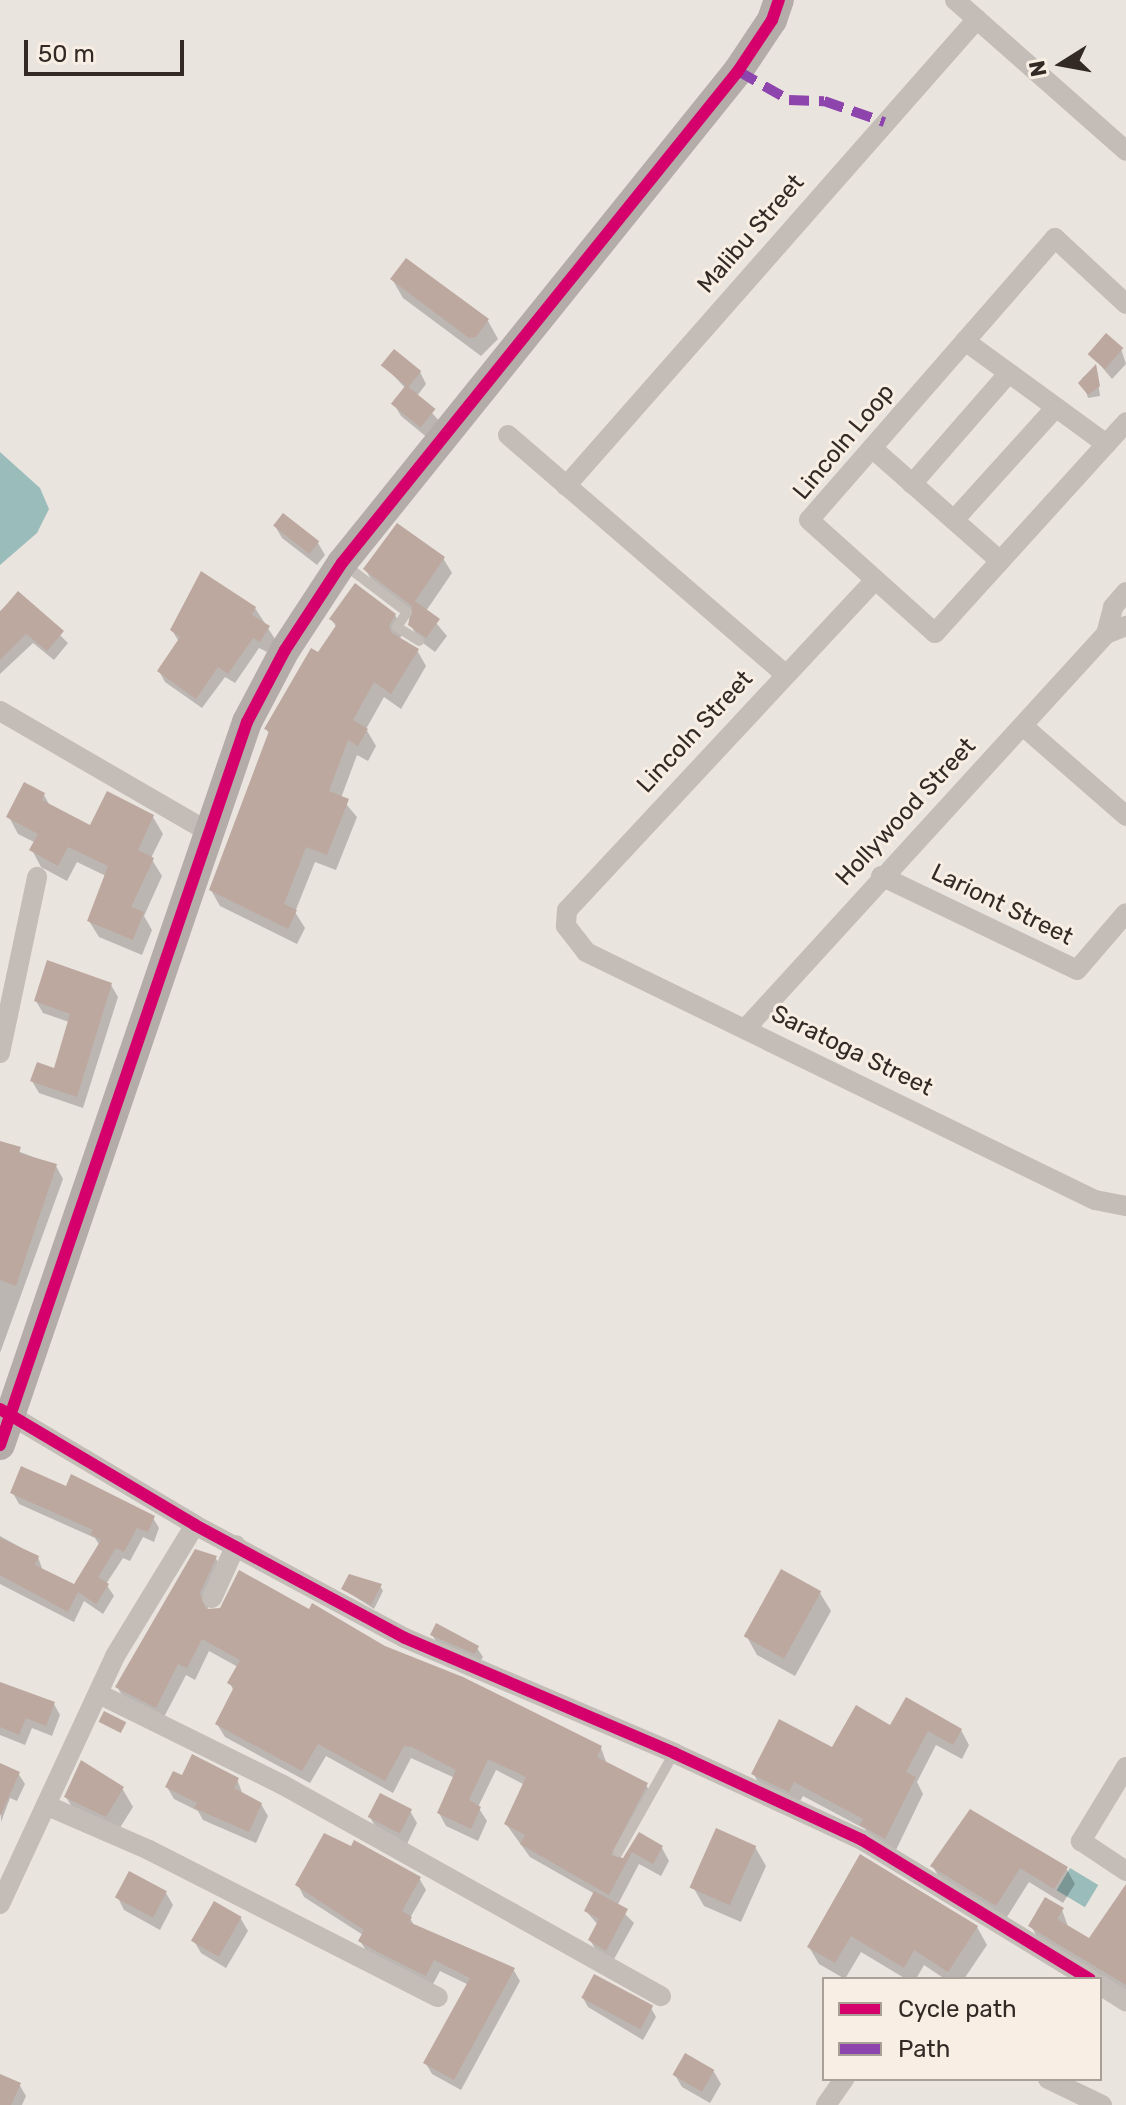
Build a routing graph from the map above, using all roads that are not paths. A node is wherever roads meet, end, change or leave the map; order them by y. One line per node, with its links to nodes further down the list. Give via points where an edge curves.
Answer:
1 (779, 0): 17 (street, via 738,71)
2 (955, 0): 3 (street)
3 (977, 19): 4 (street); 14 (street, Malibu Street)
4 (1126, 151)
5 (1124, 299): 6 (street, Lincoln Loop, via 1055,238)
6 (965, 341): 7 (street); 12 (street, Lincoln Loop)
7 (1009, 373): 8 (street); 13 (street)
8 (1056, 407): 11 (street); 15 (street)
9 (1126, 422): 11 (street, Lincoln Loop)
10 (508, 435): 14 (street)
11 (1106, 444): 16 (street, Lincoln Loop)
12 (872, 448): 13 (street); 18 (street, Lincoln Loop, via 809,520)
13 (912, 484): 15 (street)
14 (566, 486): 23 (street)
15 (954, 520): 16 (street)
16 (1000, 561): 18 (street, Lincoln Loop, via 935,633)
17 (342, 563): 22 (lane, via 407,612 397,627); 27 (street, via 285,650 247,722)
18 (875, 580): 23 (street, Lincoln Street)
19 (1122, 606): 21 (street)
20 (1126, 626): 21 (street)
21 (1106, 634): 25 (street, Hollywood Street)
22 (419, 641)
23 (785, 674): 31 (street, Lincoln Street, via 567,910)
24 (0, 711): 27 (street)
25 (1023, 726): 26 (street); 28 (street, Hollywood Street)
26 (1126, 816)
27 (209, 832): 35 (street)
28 (881, 876): 30 (street, Lariont Street, via 1077,970); 32 (street, Hollywood Street)
29 (37, 877): 33 (street, via 13,1012)
30 (1126, 913)
31 (566, 926): 32 (street, Saratoga Street, via 586,952)
32 (746, 1028): 34 (street, Saratoga Street, via 1095,1200)
33 (0, 1053)
34 (1126, 1206)
35 (6, 1412): 36 (street); 37 (street)
36 (0, 1445)
37 (195, 1525): 38 (street); 40 (street, via 115,1656)
38 (236, 1545): 39 (street); 41 (street, via 405,1638)
39 (212, 1598)
40 (101, 1695): 43 (street); 49 (street, via 283,1785)
41 (674, 1753): 44 (lane); 47 (street, via 862,1840)
42 (1126, 1767): 45 (street, via 1081,1841)
43 (48, 1806): 46 (street); 50 (street, via 149,1850)
44 (618, 1852)
45 (1126, 1871)
46 (0, 1904)
47 (1087, 1977)
48 (1102, 1986): 51 (street)
49 (661, 1996)
50 (438, 1997)
51 (1126, 2001)
52 (843, 2081): 54 (street)
53 (1052, 2081): 55 (street)
54 (826, 2105)
55 (1102, 2105)

